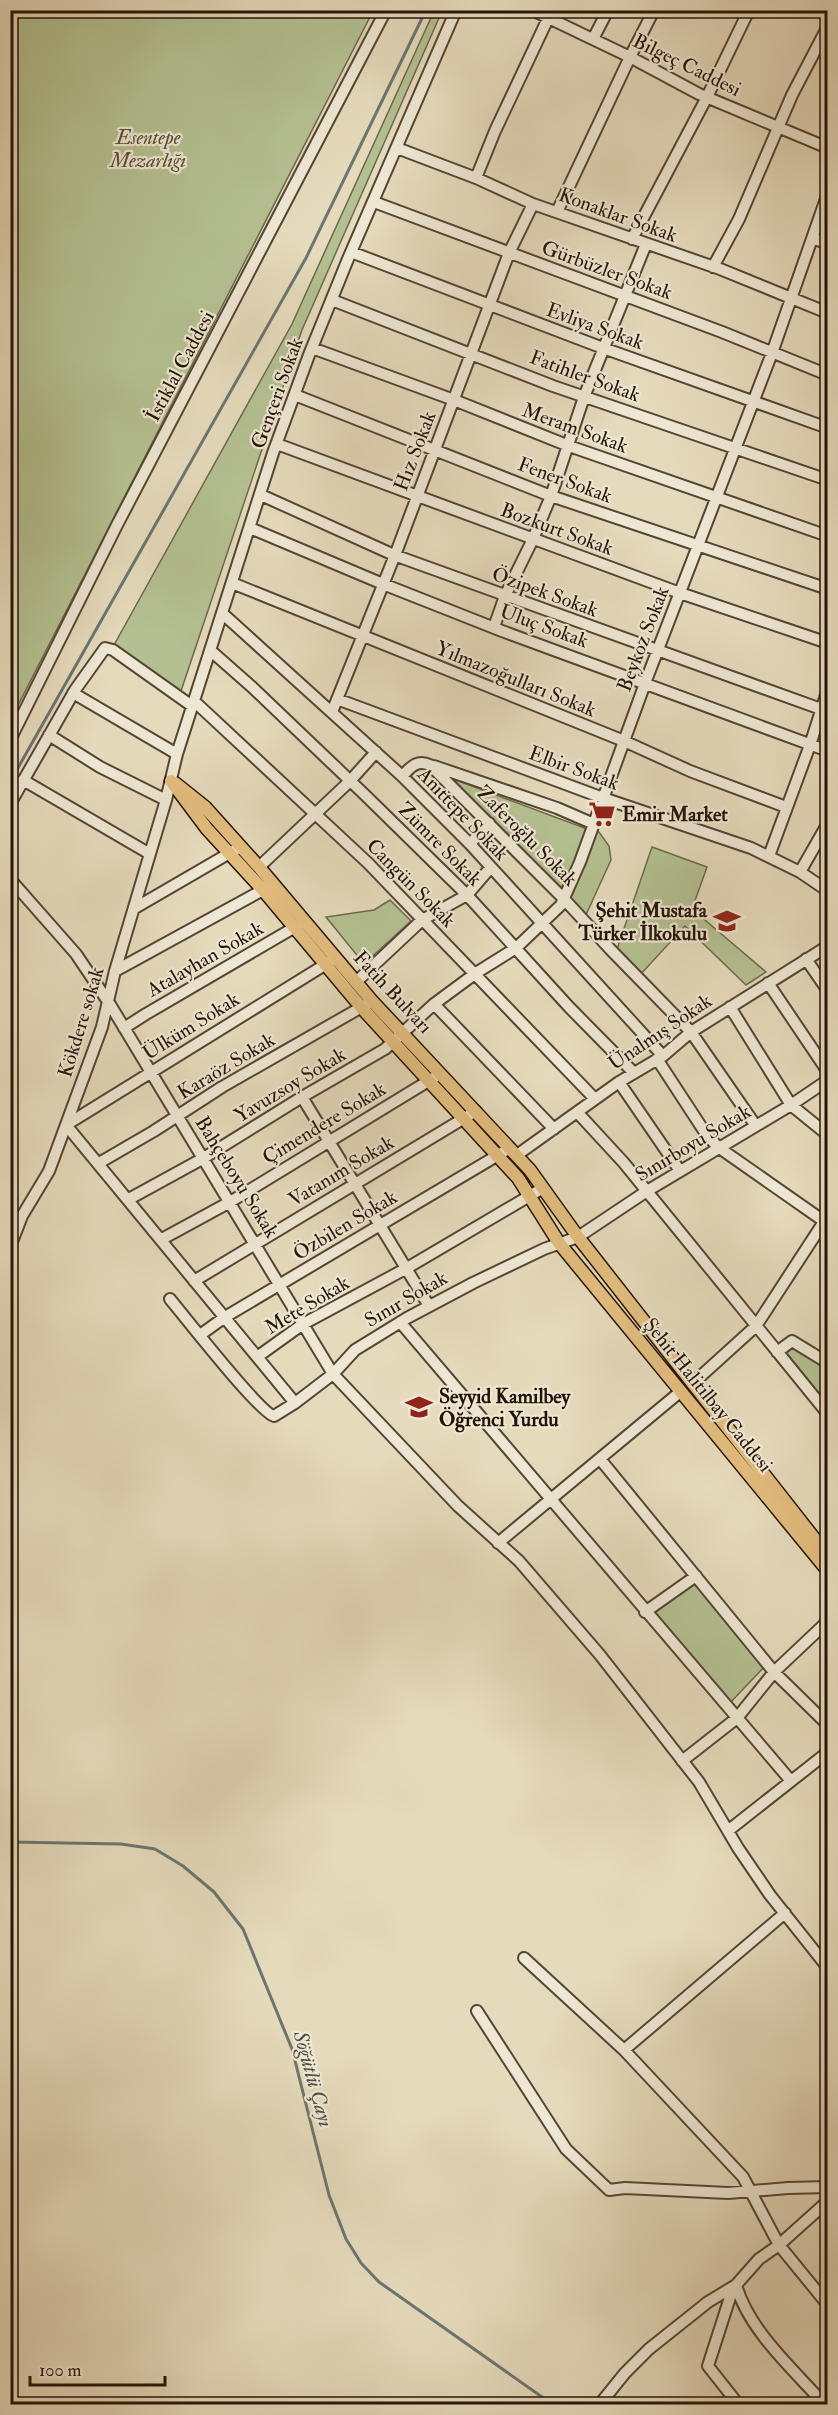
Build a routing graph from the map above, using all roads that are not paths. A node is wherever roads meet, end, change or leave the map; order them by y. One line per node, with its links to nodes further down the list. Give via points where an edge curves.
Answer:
1 (386, 10): 75 (street, İstiklal Caddesi, via 117,525)
2 (456, 10): 13 (street, Gençeri Sokak)
3 (532, 10): 7 (street, Bilgeç Caddesi)
4 (608, 10): 9 (street)
5 (654, 10): 10 (street)
6 (749, 10): 11 (street)
7 (550, 14): 9 (street, Bilgeç Caddesi); 15 (street)
8 (828, 26): 12 (street)
9 (593, 39): 10 (street, Bilgeç Caddesi)
10 (630, 57): 11 (street, Bilgeç Caddesi); 19 (street)
11 (707, 97): 12 (street, Bilgeç Caddesi); 20 (street)
12 (778, 127): 14 (street, Bilgeç Caddesi); 26 (street, via 739,219)
13 (397, 148): 15 (street, Konaklar Sokak); 17 (street, Gençeri Sokak)
14 (828, 148)
15 (476, 178): 18 (street, Konaklar Sokak)
16 (828, 193): 21 (street, Beykoz Sokak)
17 (374, 202): 24 (street, Gençeri Sokak); 25 (street, Gürbüzler Sokak)
18 (533, 204): 19 (street, Konaklar Sokak); 25 (street, Hız Sokak)
19 (557, 212): 20 (street, Konaklar Sokak)
20 (632, 238): 23 (street, Konaklar Sokak)
21 (813, 238): 22 (street); 28 (street, Beykoz Sokak)
22 (828, 243)
23 (646, 244): 26 (street, Konaklar Sokak); 27 (street)
24 (351, 252): 29 (street, Gençeri Sokak); 30 (street, Evliya Sokak)
25 (509, 253): 27 (street, Gürbüzler Sokak); 30 (street, Hız Sokak)
26 (713, 267): 28 (street, Konaklar Sokak)
27 (625, 296): 33 (street); 34 (street, Gürbüzler Sokak)
28 (792, 297): 31 (street, Konaklar Sokak); 34 (street, Beykoz Sokak)
29 (332, 300): 32 (street, Gençeri Sokak); 35 (street, Fatihler Sokak)
30 (490, 306): 33 (street, Evliya Sokak); 35 (street, Hız Sokak)
31 (828, 313)
32 (312, 348): 37 (street, Gençeri Sokak); 39 (street, Meram Sokak)
33 (603, 348): 38 (street); 40 (street, Evliya Sokak)
34 (772, 353): 36 (street, Gürbüzler Sokak); 40 (street, Beykoz Sokak)
35 (472, 354): 38 (street, Fatihler Sokak); 39 (street, Hız Sokak)
36 (828, 375)
37 (295, 395): 42 (street, Gençeri Sokak); 45 (street, Fener Sokak)
38 (584, 397): 43 (street); 44 (street, Fatihler Sokak)
39 (454, 400): 43 (street, Meram Sokak); 45 (street, Hız Sokak)
40 (752, 402): 41 (street, Evliya Sokak); 44 (street, Beykoz Sokak)
41 (828, 428)
42 (277, 444): 47 (street, Gençeri Sokak); 49 (street, Bozkurt Sokak)
43 (568, 446): 48 (street); 50 (street, Meram Sokak)
44 (734, 449): 46 (street, Fatihler Sokak); 50 (street, Beykoz Sokak)
45 (434, 450): 48 (street, Fener Sokak); 49 (street, Hız Sokak)
46 (828, 480)
47 (261, 495): 51 (street, Gençeri Sokak); 55 (street, Özipek Sokak)
48 (551, 496): 53 (street); 54 (street, Fener Sokak)
49 (416, 497): 53 (street, Bozkurt Sokak); 55 (street, Hız Sokak)
50 (716, 498): 52 (street, Meram Sokak); 54 (street, Beykoz Sokak)
51 (250, 528): 56 (street, Gençeri Sokak); 57 (street, Uluç Sokak)
52 (828, 536)
53 (533, 540): 59 (street, Bozkurt Sokak); 60 (street)
54 (698, 546): 58 (street, Fener Sokak); 59 (street, Beykoz Sokak)
55 (394, 555): 57 (street, Hız Sokak); 60 (street, Özipek Sokak)
56 (232, 583): 61 (street, Gençeri Sokak); 63 (street, Yılmazoğulları Sokak)
57 (383, 584): 62 (street, Uluç Sokak); 63 (street, Hız Sokak)
58 (828, 589)
59 (680, 592): 64 (street, Bozkurt Sokak); 66 (street, Beykoz Sokak)
60 (505, 596): 62 (street); 66 (street, Özipek Sokak)
61 (222, 613): 65 (street, Gençeri Sokak); 73 (street, Anıttepe Sokak)
62 (494, 627): 67 (street, Uluç Sokak)
63 (362, 636): 70 (street, Hız Sokak); 76 (street, Yılmazoğulları Sokak)
64 (828, 643)
65 (210, 650): 71 (street, Gençeri Sokak); 85 (street, Zümre Sokak)
66 (657, 651): 67 (street, Beykoz Sokak); 72 (street, Özipek Sokak)
67 (645, 683): 76 (street, Beykoz Sokak); 77 (street, Uluç Sokak)
68 (828, 689): 72 (street)
69 (73, 693): 71 (street, Cangün Sokak, via 105,648); 74 (street); 80 (street)
70 (337, 699): 73 (street, Hız Sokak); 86 (street, Elbir Sokak)
71 (193, 703): 80 (street, Gençeri Sokak); 90 (street, Cangün Sokak)
72 (821, 709): 77 (street)
73 (332, 712): 79 (street, Anıttepe Sokak)
74 (49, 735): 83 (street); 87 (street, via 100,768)
75 (10, 740)
76 (624, 741): 86 (street, Beykoz Sokak); 89 (street, Yılmazoğulları Sokak)
77 (810, 745): 78 (street, Uluç Sokak); 89 (street)
78 (828, 751)
79 (376, 752): 82 (street, Anıttepe Sokak); 85 (street)
80 (177, 754): 84 (street, Gençeri Sokak)
81 (430, 765): 82 (street, via 417,762); 91 (street, Zaferoğlu Sokak); 93 (street)
82 (402, 776): 94 (street, Anıttepe Sokak)
83 (23, 780): 88 (street); 96 (street)
84 (171, 781): 87 (street, Gençeri Sokak); 95 (main road, via 201,822)
85 (350, 781): 90 (street); 104 (street, Zümre Sokak)
86 (603, 798): 93 (street, Beykoz Sokak); 97 (street, Elbir Sokak)
87 (166, 800): 96 (street, Kökdere sokak)
88 (10, 804)
89 (786, 807): 97 (street)
90 (315, 813): 98 (street); 107 (street, Cangün Sokak)
91 (489, 823): 94 (street); 105 (street, Zaferoğlu Sokak)
92 (828, 823): 100 (street)
93 (594, 824): 105 (street, Beykoz Sokak)
94 (470, 844): 99 (street, Anıttepe Sokak)
95 (235, 851): 98 (main road); 102 (main road); 106 (street)
96 (150, 854): 106 (street, Kökdere sokak)
97 (770, 856): 100 (street, Elbir Sokak)
98 (259, 867): 102 (main road)
99 (491, 867): 104 (street); 108 (street, Anıttepe Sokak)
100 (800, 872): 103 (street, Elbir Sokak)
101 (10, 879): 119 (street, Bahçeboyu Sokak, via 76,954)
102 (268, 888): 109 (main road); 114 (street)
103 (828, 891)
104 (466, 895): 107 (street); 111 (street, Zümre Sokak)
105 (564, 899): 108 (street, Beykoz Sokak); 125 (street, Zaferoğlu Sokak)
106 (135, 908): 114 (street, Kökdere sokak)
107 (422, 920): 115 (street, Cangün Sokak); 116 (street)
108 (543, 924): 111 (street, Beykoz Sokak); 128 (street, Anıttepe Sokak)
109 (300, 925): 113 (main road); 124 (street, Atalayhan Sokak)
110 (828, 946): 112 (street, Ünalmış Sokak)
111 (516, 948): 115 (street, Beykoz Sokak); 132 (street, Zümre Sokak)
112 (806, 959): 117 (street, Ünalmış Sokak); 118 (street)
113 (330, 961): 116 (main road, Fatih Bulvarı); 123 (main road, Şehit Halitilbay Caddesi); 130 (street, Ülküm Sokak)
114 (115, 970): 119 (street, Kökdere sokak)
115 (476, 973): 121 (street, Beykoz Sokak); 137 (street, Cangün Sokak)
116 (356, 982): 120 (main road, Fatih Bulvarı)
117 (768, 983): 122 (street, Ünalmış Sokak); 129 (street)
118 (828, 991)
119 (108, 1001): 124 (street, Bahçeboyu Sokak); 143 (street, Kökdere sokak)
120 (372, 1001): 123 (street, Karaöz Sokak); 126 (main road, Fatih Bulvarı)
121 (434, 1004): 126 (street, Beykoz Sokak); 145 (street)
122 (730, 1007): 125 (street, Ünalmış Sokak); 138 (street)
123 (361, 1008): 127 (main road, Şehit Halitilbay Caddesi); 141 (street, Karaöz Sokak)
124 (124, 1028): 130 (street, Bahçeboyu Sokak)
125 (691, 1032): 128 (street, Ünalmış Sokak); 144 (street, Zaferoğlu Sokak)
126 (404, 1033): 127 (street, Yavuzsoy Sokak); 131 (main road, Fatih Bulvarı)
127 (393, 1042): 134 (main road, Şehit Halitilbay Caddesi); 136 (street, Yavuzsoy Sokak)
128 (660, 1058): 132 (street, Ünalmış Sokak); 148 (street, Anıttepe Sokak)
129 (828, 1072)
130 (151, 1073): 141 (street, Bahçeboyu Sokak); 143 (street, Ülküm Sokak)
131 (441, 1073): 134 (street, Çimendere Sokak); 139 (main road, Fatih Bulvarı)
132 (634, 1073): 135 (street, Ünalmış Sokak)
133 (828, 1080): 138 (street, Sınırboyu Sokak)
134 (428, 1081): 142 (main road, Şehit Halitilbay Caddesi); 147 (street, Çimendere Sokak)
135 (619, 1082): 137 (street, Ünalmış Sokak); 153 (street)
136 (302, 1097): 147 (street); 151 (street, Yavuzsoy Sokak)
137 (595, 1099): 140 (street, Ünalmış Sokak)
138 (791, 1105): 144 (street, Sınırboyu Sokak); 146 (street)
139 (476, 1111): 142 (street, Vatanım Sokak); 149 (main road, Fatih Bulvarı)
140 (577, 1112): 145 (street, Ünalmış Sokak); 156 (street)
141 (178, 1115): 151 (street, Bahçeboyu Sokak); 152 (street, Karaöz Sokak)
142 (463, 1119): 150 (main road, Şehit Halitilbay Caddesi); 154 (street, Vatanım Sokak)
143 (66, 1125): 152 (street, Mete Sokak); 166 (street, Kökdere sokak, via 49,1171 22,1216)
144 (756, 1126): 148 (street, Sınırboyu Sokak)
145 (554, 1129): 149 (street, Ünalmış Sokak)
146 (828, 1135)
147 (330, 1140): 154 (street); 159 (street, Çimendere Sokak)
148 (718, 1147): 153 (street, Sınırboyu Sokak); 160 (street, Anıttepe Sokak)
149 (514, 1152): 150 (street, Özbilen Sokak); 155 (main road, Fatih Bulvarı)
150 (498, 1156): 157 (main road, Şehit Halitilbay Caddesi); 161 (street, Özbilen Sokak)
151 (202, 1159): 158 (street, Yavuzsoy Sokak); 159 (street, Bahçeboyu Sokak)
152 (99, 1163): 158 (street, Mete Sokak)
153 (680, 1171): 156 (street, Sınırboyu Sokak)
154 (356, 1183): 161 (street); 164 (street, Vatanım Sokak)
155 (543, 1188): 157 (street, Mete Sokak); 162 (main road, Fatih Bulvarı)
156 (647, 1191): 162 (street, Sınırboyu Sokak); 175 (street)
157 (530, 1196): 165 (main road, Şehit Halitilbay Caddesi); 167 (street, Mete Sokak)
158 (129, 1199): 163 (street, Mete Sokak)
159 (230, 1202): 163 (street, Çimendere Sokak); 164 (street, Bahçeboyu Sokak)
160 (826, 1221): 175 (street)
161 (381, 1225): 167 (street); 169 (street, Özbilen Sokak)
162 (578, 1237): 165 (street, Sınır Sokak); 181 (main road, Şehit Halitilbay Caddesi)
163 (162, 1239): 168 (street, Mete Sokak)
164 (256, 1243): 168 (street, Vatanım Sokak); 169 (street, Bahçeboyu Sokak)
165 (559, 1243): 171 (street, Sınır Sokak); 182 (main road, Şehit Halitilbay Caddesi)
166 (10, 1247)
167 (407, 1268): 171 (street); 174 (street, Mete Sokak)
168 (194, 1281): 172 (street, Mete Sokak)
169 (280, 1284): 172 (street, Özbilen Sokak); 174 (street, Bahçeboyu Sokak)
170 (170, 1299): 176 (street)
171 (429, 1306): 173 (street, Sınır Sokak)
172 (225, 1317): 176 (street, Özbilen Sokak); 178 (street, Mete Sokak)
173 (400, 1322): 180 (street, Sınır Sokak, via 355,1350); 186 (street)
174 (303, 1324): 178 (street, Mete Sokak); 180 (street, Bahçeboyu Sokak)
175 (756, 1326): 177 (street); 181 (street)
176 (200, 1335): 183 (street, Sınır Sokak, via 268,1415 274,1416)
177 (777, 1352): 179 (street, via 792,1341); 184 (street)
178 (257, 1357): 183 (street)
179 (828, 1363)
180 (333, 1374): 183 (street, Sınır Sokak); 187 (street, Bahçeboyu Sokak)
181 (692, 1383): 188 (main road, Şehit Halitilbay Caddesi)
182 (680, 1392): 185 (street); 189 (main road, Şehit Halitilbay Caddesi)
183 (295, 1403)
184 (828, 1414)
185 (600, 1459): 186 (street); 190 (street)
186 (551, 1500): 187 (street); 191 (street)
187 (498, 1543): 197 (street, Bahçeboyu Sokak, via 525,1568 600,1655)
188 (828, 1556)
189 (828, 1571)
190 (696, 1576): 191 (street); 193 (street)
191 (645, 1612): 194 (street)
192 (828, 1621): 193 (street)
193 (774, 1672): 194 (street); 195 (street)
194 (737, 1718): 197 (street); 198 (street)
195 (828, 1725)
196 (828, 1752): 198 (street)
197 (682, 1761): 199 (street, Bahçeboyu Sokak)
198 (791, 1781): 199 (street)
199 (729, 1830): 200 (street, Bahçeboyu Sokak)
200 (785, 1913): 202 (street, Bahçeboyu Sokak); 204 (street)
201 (524, 1958): 204 (street)
202 (828, 1968)
203 (477, 2011): 206 (street, via 566,2149 609,2190)
204 (624, 2050): 206 (street, via 743,2177)
205 (828, 2187): 206 (street)
206 (751, 2191): 208 (street)
207 (827, 2201): 208 (street)
208 (779, 2245): 209 (street, via 759,2259); 210 (street)
209 (736, 2285): 211 (street, via 753,2323); 212 (street, via 656,2343); 213 (street, via 731,2289 708,2366)
210 (828, 2305)
211 (824, 2402)
212 (600, 2404)
213 (738, 2404)

